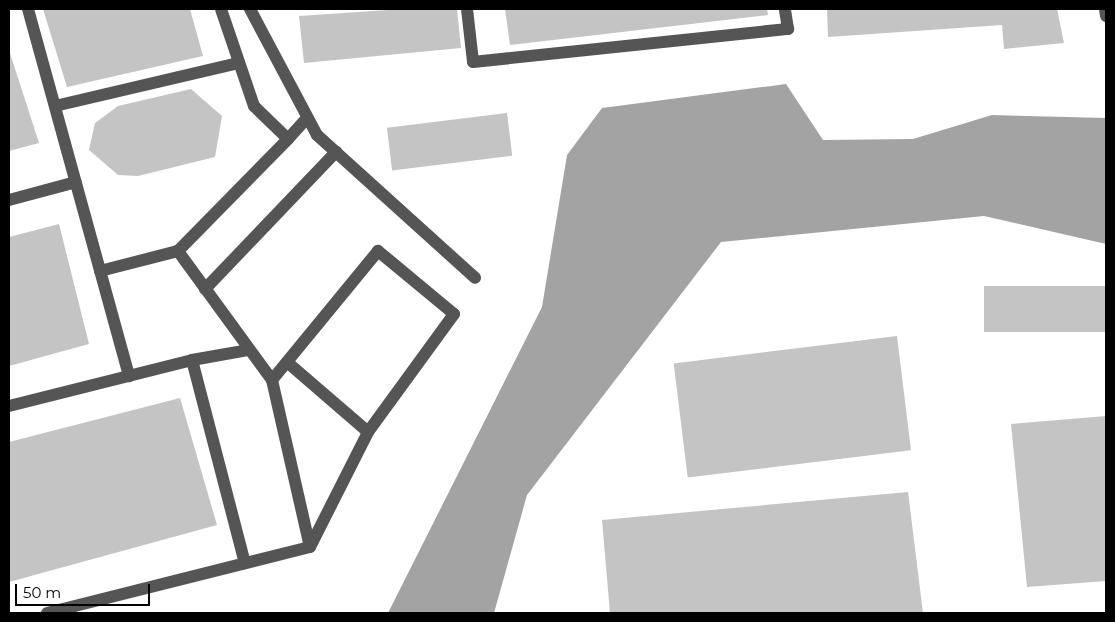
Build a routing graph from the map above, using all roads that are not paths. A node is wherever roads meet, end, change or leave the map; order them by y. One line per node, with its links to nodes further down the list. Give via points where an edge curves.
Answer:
1 (28, 9): 9 (street)
2 (220, 9): 8 (street)
3 (250, 9): 10 (street)
4 (467, 9): 5 (street, via 473,62 788,29)
5 (785, 9)
6 (1105, 9): 7 (street)
7 (1106, 16)
8 (239, 63): 9 (street); 11 (street, via 254,106)
9 (55, 106): 13 (street)
10 (308, 118): 11 (street); 12 (street, via 317,135)
11 (288, 139): 15 (street)
12 (336, 152): 17 (street); 18 (street)
13 (76, 182): 14 (street); 16 (street)
14 (9, 200)
15 (178, 252): 16 (street); 18 (street)
16 (100, 271): 22 (street)
17 (475, 278)
18 (205, 288): 19 (street)
19 (250, 350): 20 (street); 23 (street)
20 (192, 360): 22 (street); 27 (street)
21 (287, 362): 23 (street); 25 (street); 25 (street, via 378,251 454,314)
22 (128, 376): 24 (street)
23 (272, 380): 26 (street)
24 (9, 406)
25 (368, 432): 26 (street)
26 (310, 547): 27 (street)
27 (245, 563): 28 (street)
28 (47, 613)

